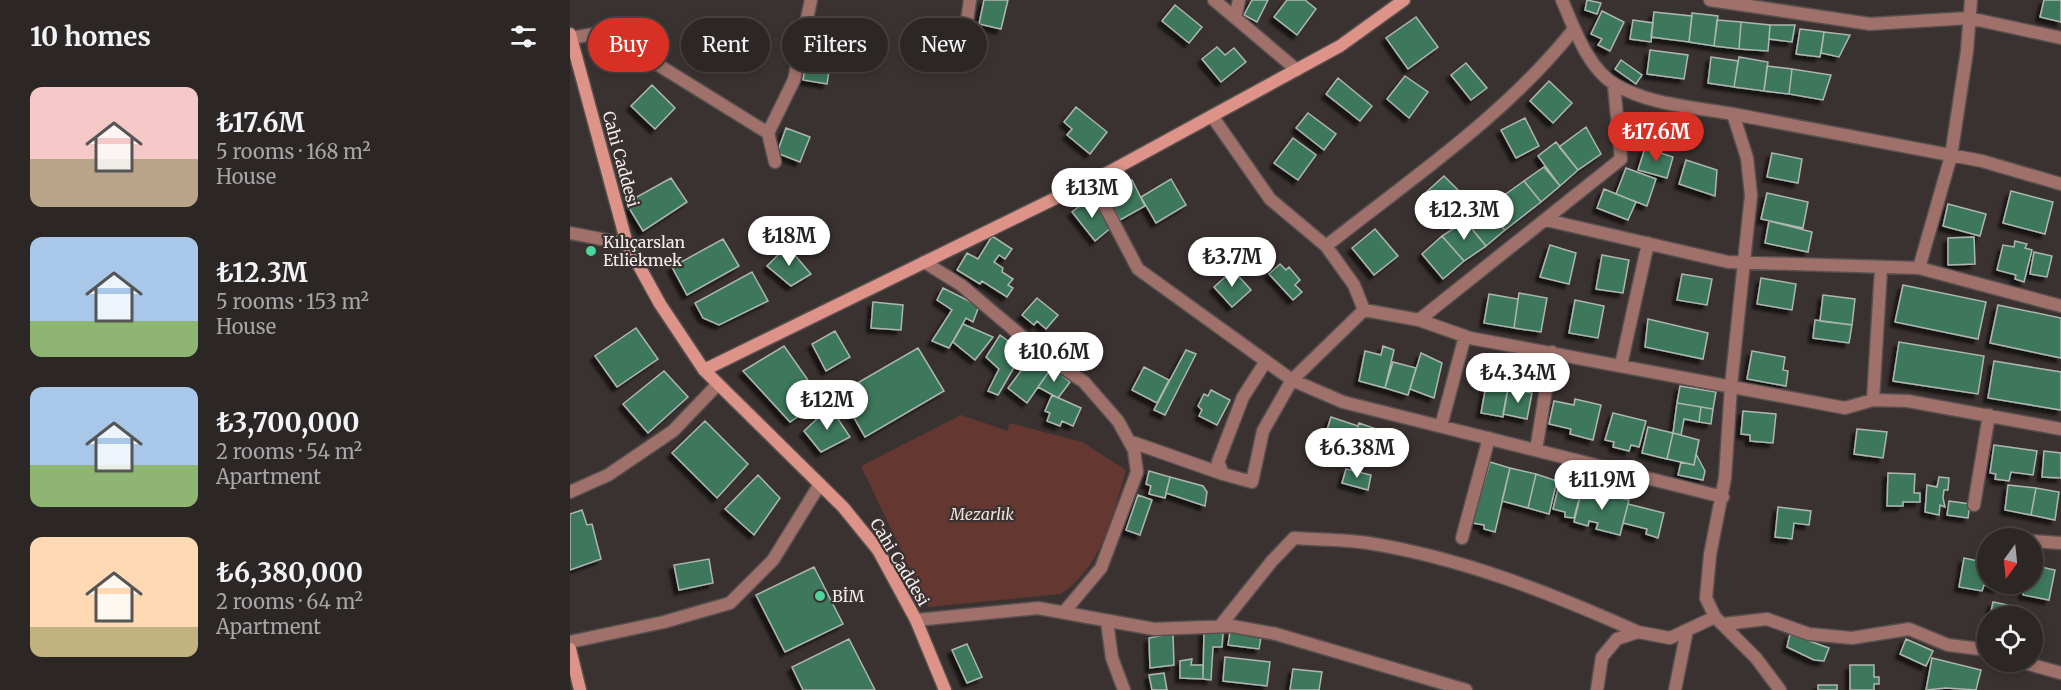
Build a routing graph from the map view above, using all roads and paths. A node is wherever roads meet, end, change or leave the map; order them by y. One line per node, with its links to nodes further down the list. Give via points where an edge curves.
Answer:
1 (811, 0): 19 (street, via 794,80)
2 (970, 0): 9 (street)
3 (1214, 0): 10 (street)
4 (1239, 0): 10 (street)
5 (1404, 0): 15 (street, via 1340,46)
6 (1562, 0): 12 (street)
7 (1710, 0): 11 (street, via 1870,24)
8 (1971, 0): 11 (street)
9 (967, 18)
10 (1235, 18): 15 (street)
11 (1970, 18): 14 (street); 20 (street)
12 (1574, 29): 16 (street, via 1592,61); 28 (street, via 1544,66 1502,107)
13 (570, 36): 19 (street, via 605,32); 27 (street, Cahi Caddesi)
14 (2061, 38)
15 (1297, 70): 18 (street)
16 (1614, 85): 17 (street, via 1644,98); 24 (street, via 1621,159)
17 (1733, 114): 20 (street); 30 (street, via 1747,158 1751,195)
18 (1212, 116): 22 (street); 28 (street, via 1270,199)
19 (768, 133): 21 (street)
20 (1952, 156): 23 (street); 31 (street)
21 (775, 162)
22 (1091, 180): 29 (street); 38 (street, via 1138,269)
23 (2061, 184)
24 (1546, 219): 26 (street); 35 (street)
25 (570, 233): 27 (street)
26 (1648, 243): 30 (street, via 1728,262); 39 (street)
27 (627, 244): 40 (street, Cahi Caddesi, via 660,304)
28 (1326, 246): 34 (street, via 1354,285)
29 (924, 262): 40 (street); 49 (street, via 961,285 1038,350 1084,382 1118,421)
30 (1746, 262): 32 (street); 43 (street)
31 (1918, 268): 32 (street); 33 (street)
32 (1881, 269): 44 (street)
33 (2061, 306)
34 (1364, 310): 35 (street); 41 (street)
35 (1419, 320): 36 (street)
36 (1465, 336): 37 (street); 46 (street)
37 (1552, 352): 39 (street); 50 (street)
38 (1266, 361): 41 (street); 51 (street, via 1243,397 1229,430 1218,462)
39 (1621, 365): 43 (street)
40 (704, 370): 42 (street, Cahi Caddesi)
41 (1292, 380): 46 (street, via 1343,402); 51 (street, via 1263,431 1252,482)
42 (718, 384): 52 (street, Cahi Caddesi); 53 (street, via 673,431 608,475)
43 (1731, 386): 44 (street, via 1845,408); 54 (street)
44 (1873, 400): 45 (street, via 1908,401)
45 (1989, 415): 47 (street); 55 (street)
46 (1441, 426): 48 (street)
47 (2061, 429)
48 (1489, 438): 50 (street); 56 (street)
49 (1129, 441): 51 (street); 59 (street, via 1137,472 1122,515 1101,568)
50 (1536, 450): 54 (street)
51 (1223, 474)
52 (820, 484): 60 (street, Cahi Caddesi, via 878,550); 66 (street, via 773,560 730,603)
53 (570, 492)
54 (1723, 497): 61 (street, via 1710,555 1707,591)
55 (1974, 505)
56 (1462, 538)
57 (2043, 542): 58 (street)
58 (2061, 543)
59 (1064, 612): 60 (street, via 1038,608); 62 (street)
60 (916, 620): 73 (street, Cahi Caddesi)
61 (1720, 621): 64 (street); 68 (street, via 1767,619 1809,634 1852,638 1909,629 1948,645); 78 (street)
62 (1107, 622): 63 (street, via 1154,628); 74 (street, via 1112,658)
63 (1220, 626): 65 (street, via 1294,538 1367,543 1459,564 1551,593); 75 (street, via 1276,634)
64 (1687, 630): 65 (street, via 1670,638); 77 (street)
65 (1638, 632): 76 (street, via 1617,639 1602,657)
66 (570, 642)
67 (570, 649): 71 (street)
68 (1977, 649)
69 (2043, 668): 70 (street)
70 (2061, 673)
71 (573, 676): 72 (street)
72 (580, 690)
73 (945, 690)
74 (1124, 690)
75 (1466, 690)
76 (1597, 690)
77 (1675, 690)
78 (1780, 690)

